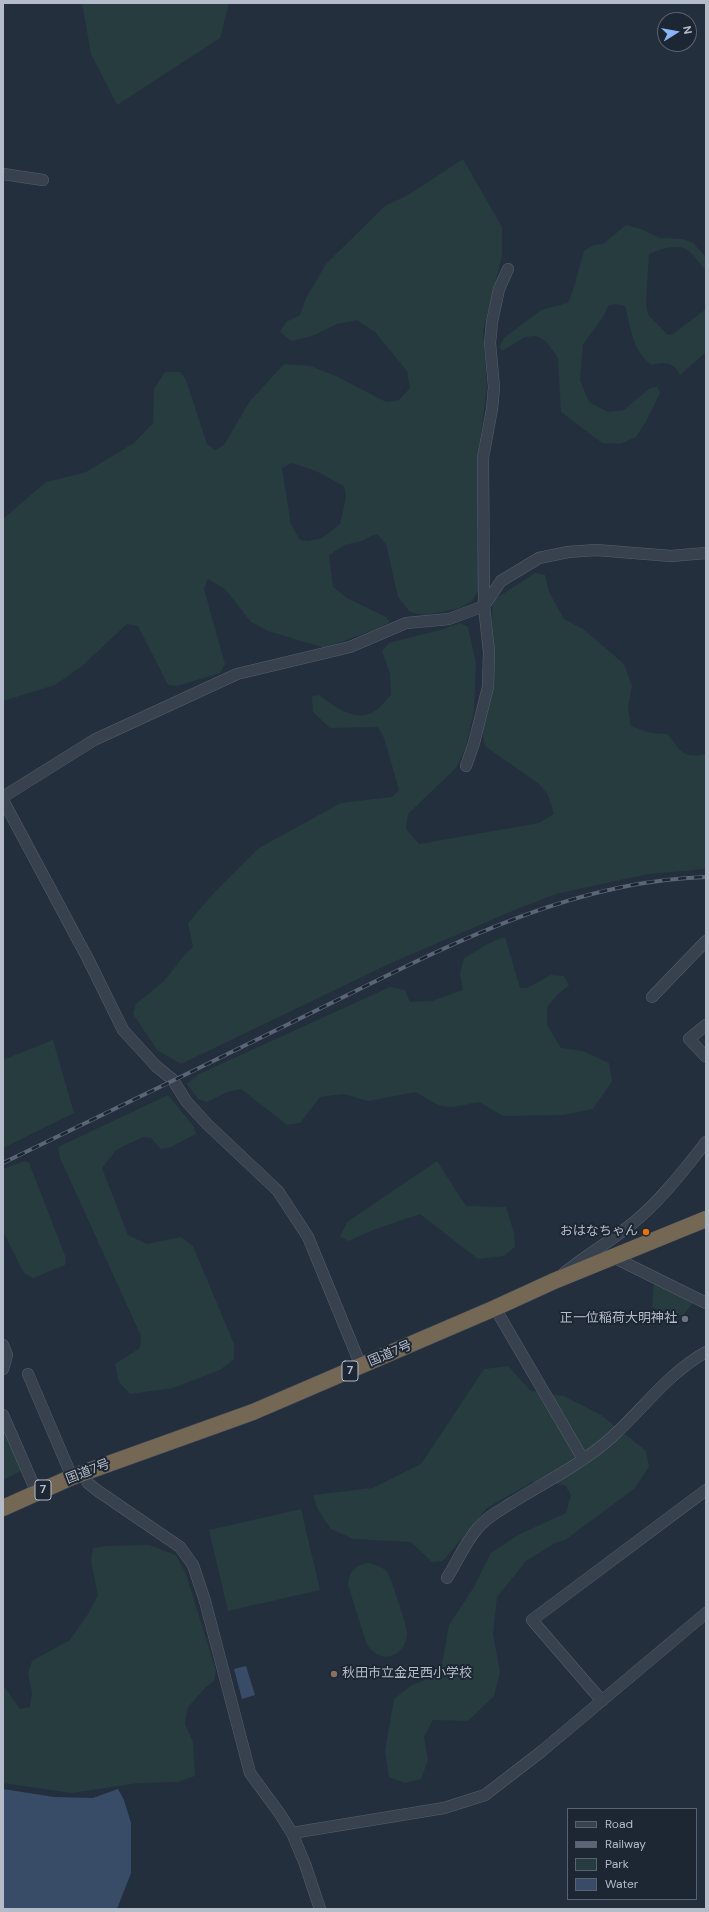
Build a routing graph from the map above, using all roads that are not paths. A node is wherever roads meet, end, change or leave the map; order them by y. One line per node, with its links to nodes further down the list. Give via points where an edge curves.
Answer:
1 (3, 174): 2 (street)
2 (43, 180)
3 (508, 269): 5 (street, via 499,289 490,343 494,387 483,458)
4 (706, 553): 5 (street, via 671,556 596,550 539,558 501,581)
5 (484, 606): 6 (street, via 489,652 488,687); 7 (street, via 449,619 406,623 350,647 237,674 94,740)
6 (466, 766)
7 (3, 799): 22 (street, via 123,1030 156,1066 173,1080 186,1101 207,1124 278,1191 308,1236)
8 (706, 941): 9 (street)
9 (652, 997)
10 (706, 1025): 11 (street, via 689,1039)
11 (706, 1057)
12 (706, 1142): 15 (street, via 668,1189 634,1222 584,1256)
13 (706, 1218): 14 (highway, 国道7号 / 7)
14 (613, 1257): 15 (highway, 国道7号 / 7); 16 (street)
15 (554, 1281): 19 (highway, 国道7号 / 7)
16 (689, 1294): 17 (street); 18 (street)
17 (706, 1294)
18 (706, 1303)
19 (495, 1308): 22 (highway, 国道7号 / 7); 26 (street)
20 (3, 1345): 23 (street, via 7,1355)
21 (706, 1352): 26 (street, via 678,1372 611,1437)
22 (361, 1366): 27 (highway, 国道7号 / 7, via 253,1412)
23 (3, 1369)
24 (28, 1374): 27 (street)
25 (3, 1415): 29 (street)
26 (583, 1459): 31 (street, via 486,1520 476,1529)
27 (77, 1475): 29 (highway, 国道7号 / 7); 34 (street, via 180,1547 193,1565 205,1601 250,1773)
28 (706, 1490): 33 (street, via 532,1620)
29 (37, 1493): 30 (highway, 国道7号 / 7)
30 (3, 1508)
31 (447, 1578)
32 (706, 1613): 33 (street)
33 (602, 1701): 34 (street, via 484,1795 444,1808)
34 (292, 1833): 35 (street, via 306,1864)
35 (320, 1909)

